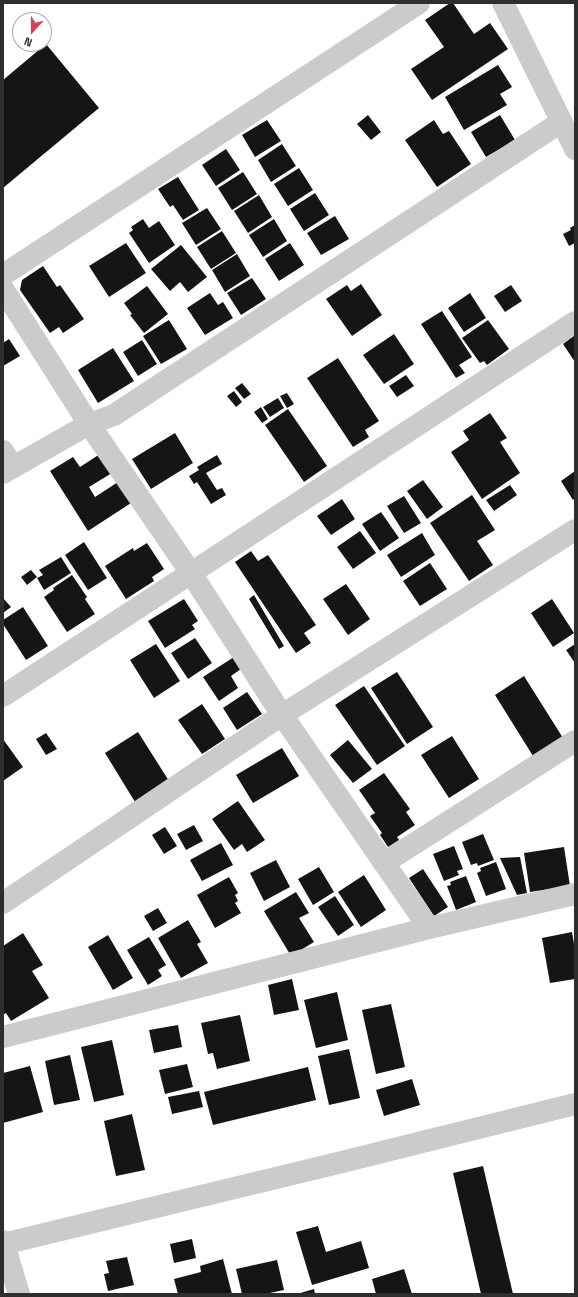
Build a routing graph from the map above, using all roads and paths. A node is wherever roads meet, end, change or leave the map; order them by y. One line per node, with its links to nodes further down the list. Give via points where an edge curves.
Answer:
1 (419, 3): 5 (street)
2 (502, 3): 3 (street)
3 (561, 122): 4 (street); 8 (street, via 114,415)
4 (575, 149)
5 (3, 275)
6 (3, 289): 8 (street)
7 (575, 322): 11 (street)
8 (89, 424): 9 (street); 11 (street)
9 (6, 464)
10 (575, 530): 13 (street)
11 (191, 573): 12 (street); 13 (street)
12 (3, 696)
13 (282, 715): 15 (street); 17 (street)
14 (575, 741): 15 (street)
15 (384, 863): 18 (street)
16 (575, 894): 18 (street)
17 (3, 903)
18 (429, 928): 19 (street)
19 (3, 1037)
20 (575, 1104): 21 (street)
21 (4, 1243): 22 (street)
22 (19, 1294)

